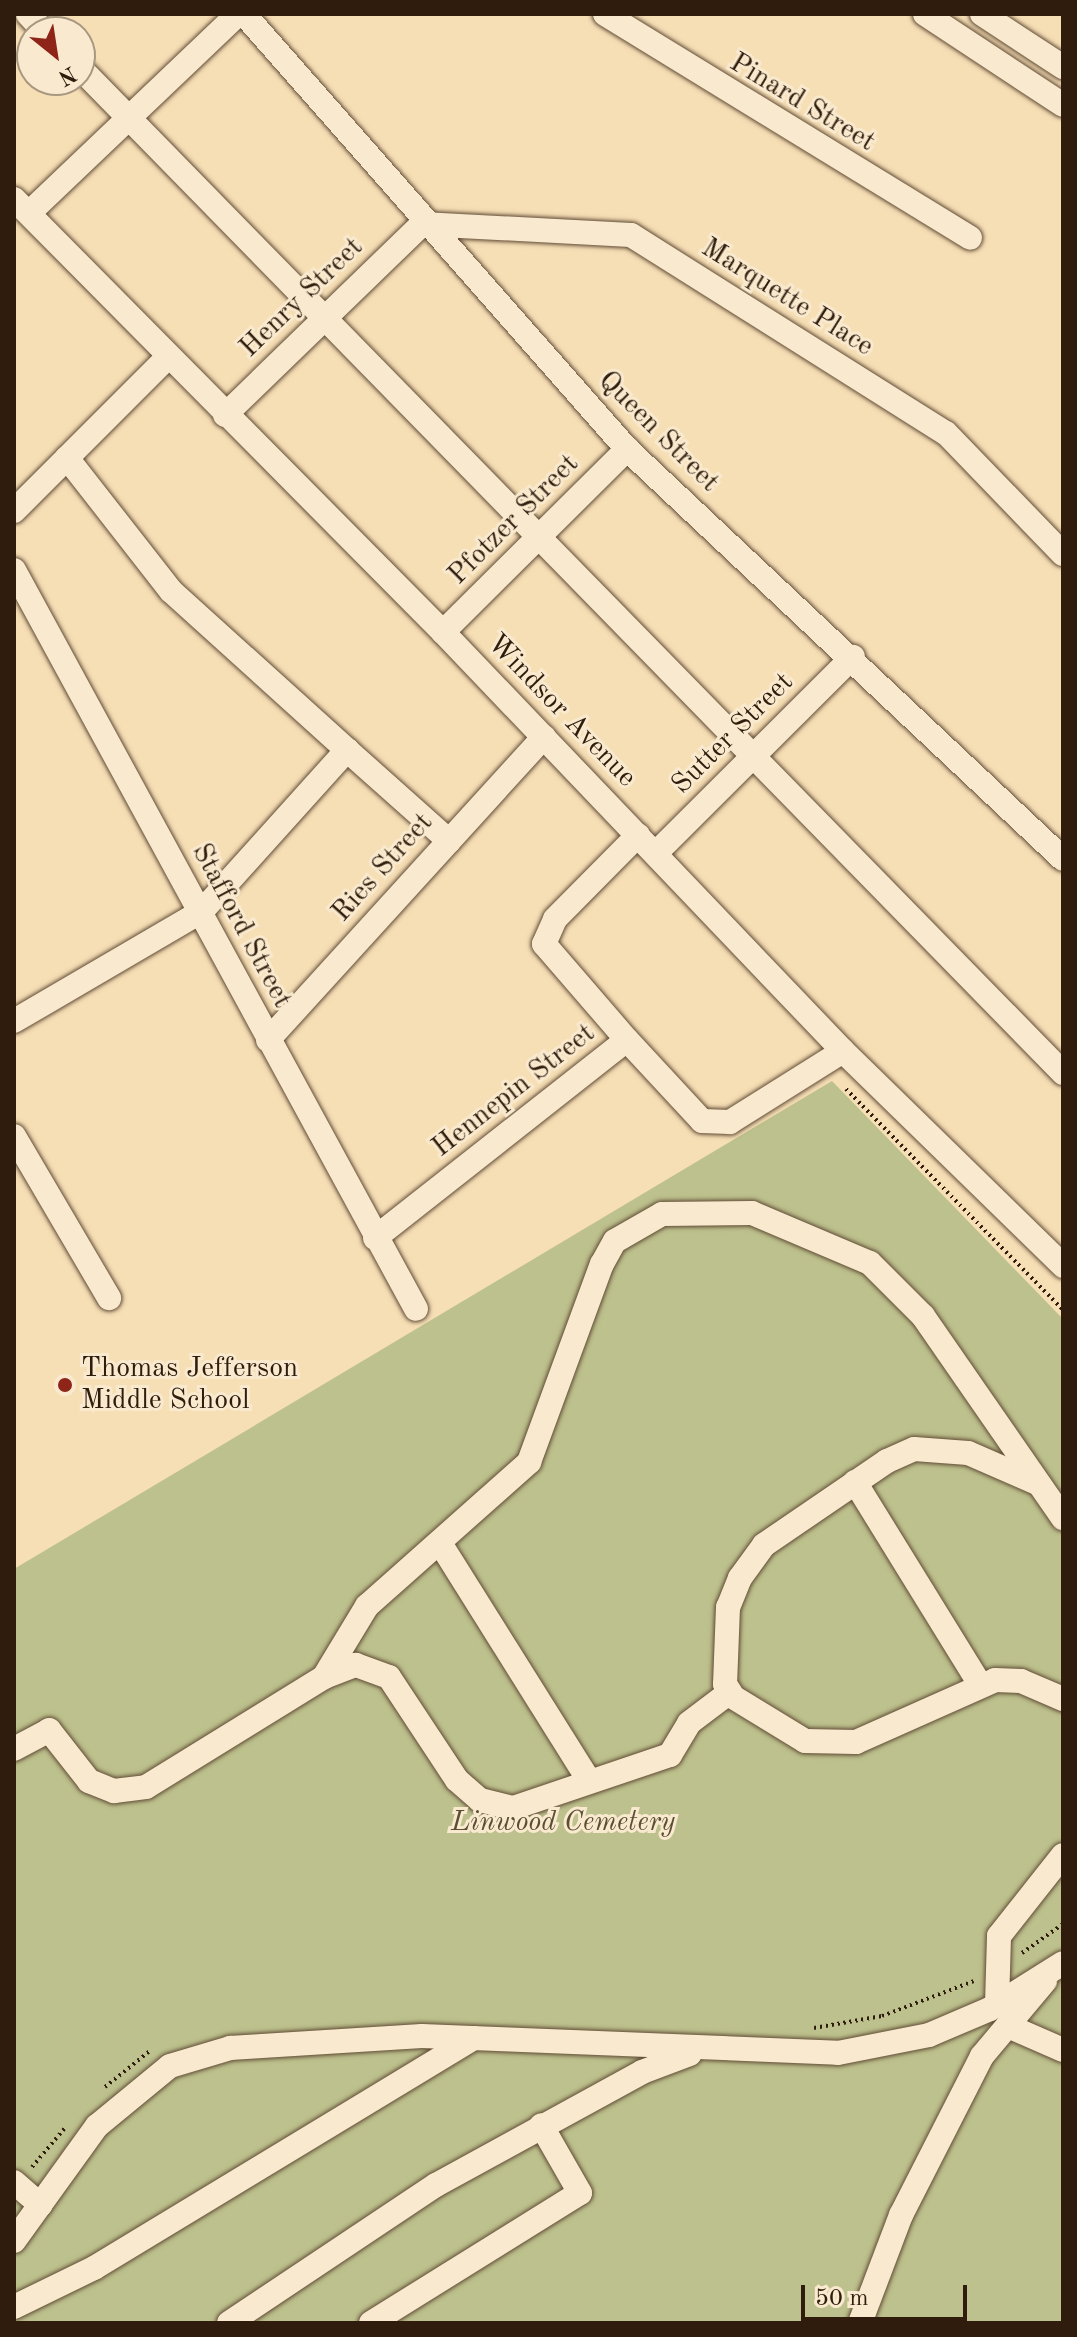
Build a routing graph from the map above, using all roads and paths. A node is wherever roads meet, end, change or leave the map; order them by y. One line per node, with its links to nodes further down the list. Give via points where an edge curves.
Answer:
1 (241, 14): 8 (street); 10 (street, Queen Street)
2 (605, 14): 11 (street, Pinard Street)
3 (925, 14): 7 (street)
4 (982, 14): 5 (street)
5 (1063, 67)
6 (96, 85): 8 (street)
7 (1063, 105)
8 (128, 119): 9 (street); 12 (street)
9 (21, 206): 13 (street, Windsor Avenue)
10 (422, 224): 12 (street, Henry Street); 15 (street, Queen Street); 19 (street, Marquette Place, via 631,235 946,433)
11 (970, 238)
12 (324, 318): 14 (street, Henry Street); 18 (street)
13 (168, 357): 14 (street, Windsor Avenue); 16 (street)
14 (225, 415): 21 (street, Windsor Avenue)
15 (627, 449): 18 (street, Pfotzer Street); 22 (street, Queen Street)
16 (67, 458): 17 (street); 24 (street, via 171,591)
17 (14, 511)
18 (540, 537): 21 (street, Pfotzer Street); 25 (street)
19 (1063, 554)
20 (14, 570): 30 (street, Stafford Street)
21 (443, 632): 23 (street, Windsor Avenue)
22 (853, 657): 25 (street, Sutter Street); 29 (street, Queen Street)
23 (544, 737): 26 (street, Windsor Avenue); 27 (street, Ries Street)
24 (347, 750): 27 (street); 30 (street)
25 (752, 758): 28 (street, Sutter Street); 36 (street)
26 (638, 835): 28 (street, Windsor Avenue); 33 (street, via 555,919 544,944)
27 (449, 841): 32 (street, Ries Street)
28 (656, 853): 34 (street, Windsor Avenue)
29 (1063, 859)
30 (202, 911): 31 (street); 32 (street, Stafford Street)
31 (14, 1021)
32 (268, 1040): 38 (street, Stafford Street)
33 (627, 1040): 35 (street, Hennepin Street, via 702,1121 730,1122); 38 (street, Hennepin Street)
34 (843, 1051): 35 (street, Hennepin Street); 39 (street, Windsor Avenue)
35 (821, 1065): 42 (path)
36 (1063, 1073)
37 (14, 1136): 40 (street)
38 (375, 1238): 41 (street, Stafford Street)
39 (1061, 1258)
40 (109, 1298)
41 (416, 1309)
42 (1063, 1310)
43 (855, 1482): 44 (street, via 914,1449 1004,1465); 48 (street); 49 (street, via 764,1545 740,1578 728,1607)
44 (1042, 1487): 45 (street); 46 (street, via 923,1316 870,1263 752,1213 689,1208 638,1222 615,1241 529,1462)
45 (1063, 1518)
46 (440, 1543): 47 (street, via 367,1606); 52 (street)
47 (324, 1677): 51 (street, via 146,1787 114,1791 89,1781 49,1730); 52 (street, via 356,1665 389,1677 457,1780 480,1800 513,1808)
48 (980, 1684): 49 (street, via 856,1742 805,1741); 50 (street, via 1021,1681)
49 (730, 1692): 52 (street, via 689,1723 670,1755)
50 (1063, 1699)
51 (14, 1749)
52 (588, 1779)
53 (1063, 1855): 55 (street, via 999,1936)
54 (1061, 1966): 55 (street)
55 (1003, 2015): 57 (street); 58 (street, via 838,2053); 66 (street, via 948,2120)
56 (475, 2038): 58 (street); 61 (street, via 331,2038 230,2048 170,2066 97,2126); 63 (street, via 94,2268)
57 (1063, 2050)
58 (696, 2052): 59 (street)
59 (541, 2125): 64 (street); 65 (street, via 580,2193)
60 (14, 2182): 61 (street)
61 (40, 2205): 62 (street)
62 (14, 2241)
63 (14, 2307)
64 (229, 2323)
65 (371, 2323)
66 (860, 2323)

